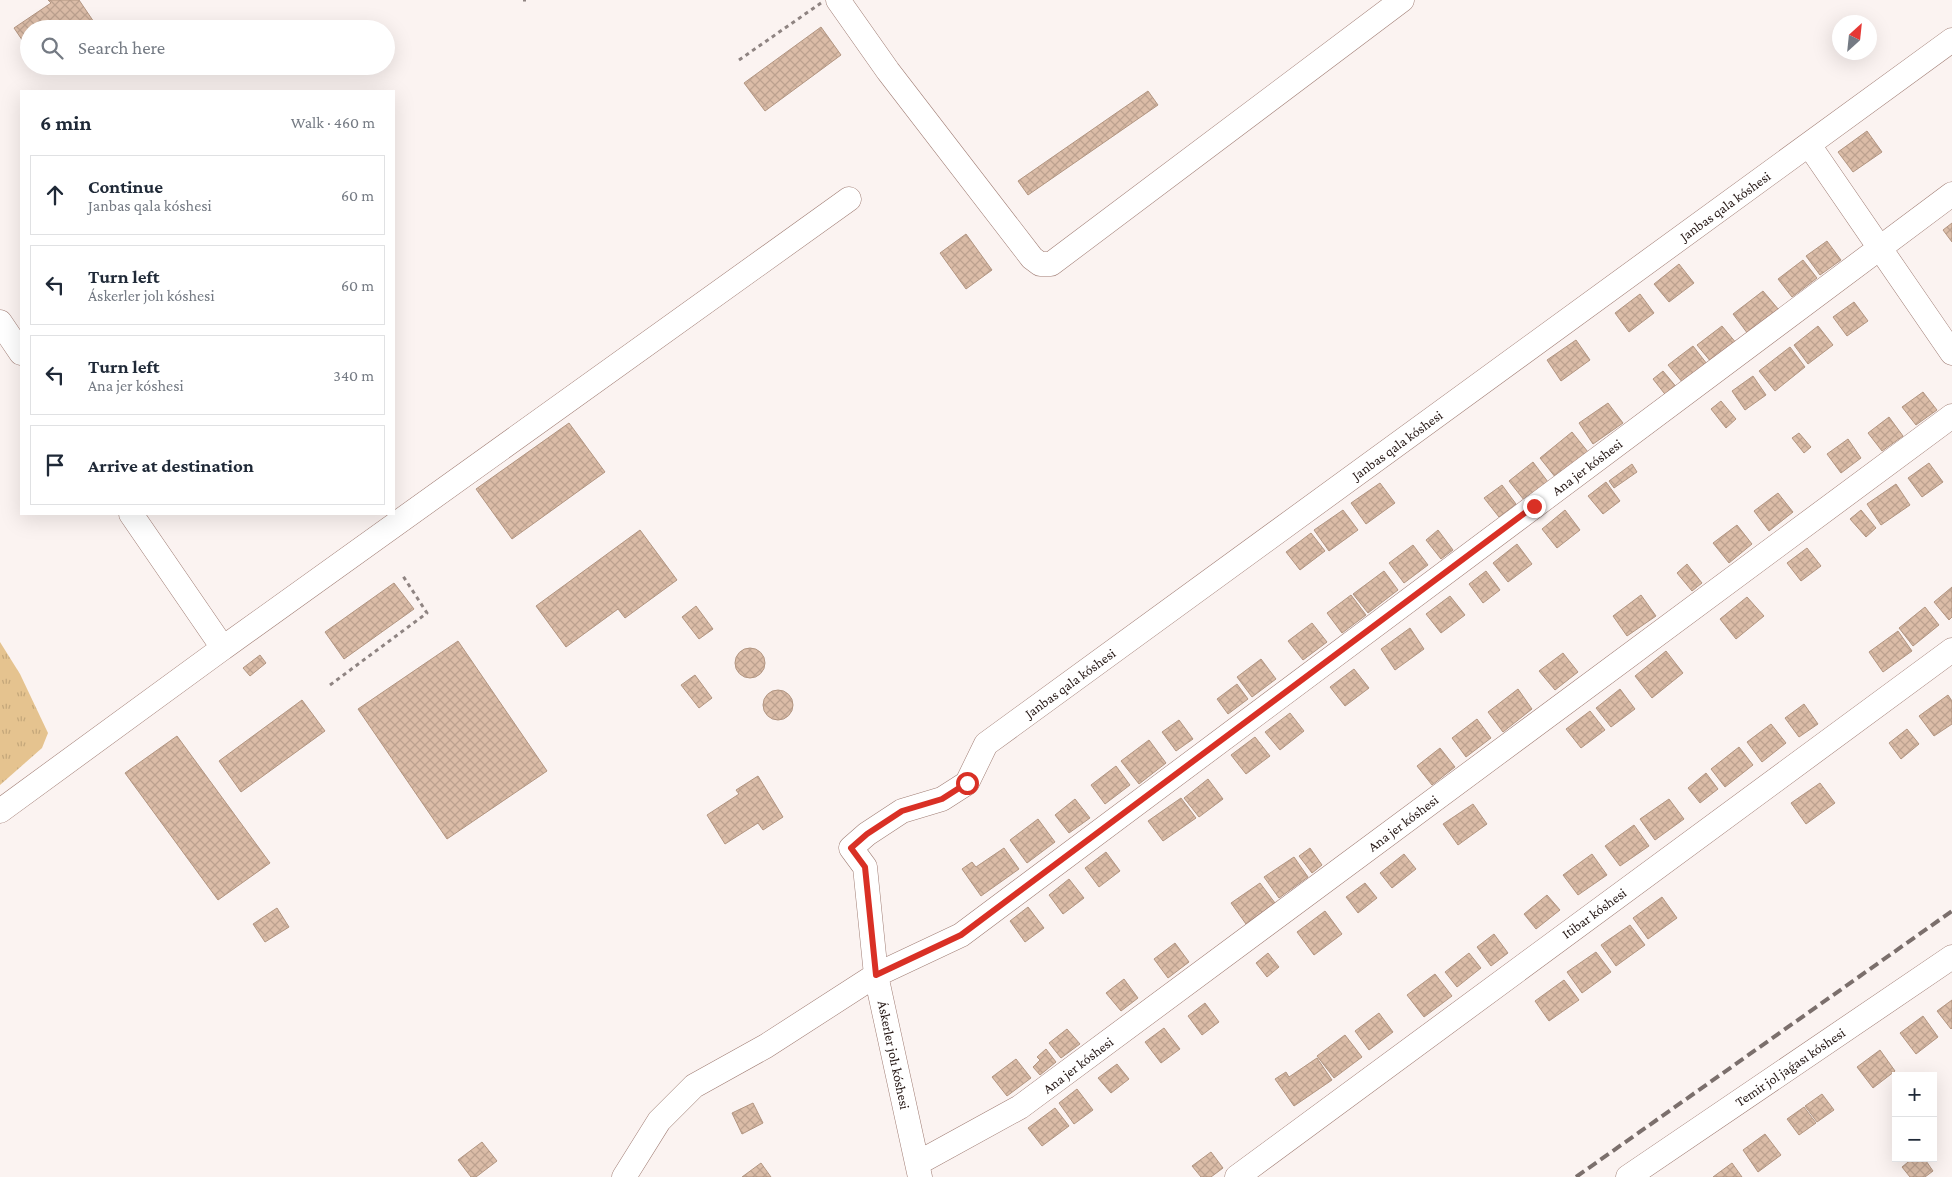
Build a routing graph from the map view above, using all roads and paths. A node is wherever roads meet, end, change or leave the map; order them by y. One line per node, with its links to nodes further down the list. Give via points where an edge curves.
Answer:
1 (825, 0): 5 (path)
2 (838, 0): 3 (street, via 888,71 1032,258 1040,264 1051,264)
3 (1402, 0)
4 (1952, 40): 6 (street, Janbas qala kóshesi)
5 (739, 60)
6 (1809, 145): 9 (street); 20 (street, Janbas qala kóshesi, via 986,744 967,783 942,799 902,811)
7 (1952, 194): 9 (street, Ana jer kóshesi)
8 (849, 199): 16 (street)
9 (1880, 249): 12 (street); 22 (street, Ana jer kóshesi, via 961,935)
10 (0, 322): 11 (street)
11 (20, 352)
12 (1952, 353)
13 (1952, 416): 23 (street, Ana jer kóshesi, via 1020,1107)
14 (132, 515): 16 (street)
15 (403, 576): 18 (path, via 428,613)
16 (223, 648): 19 (street)
17 (1952, 650): 25 (street, Itibar kóshesi)
18 (330, 685)
19 (0, 811)
20 (851, 848): 22 (street, Áskerler jolı kóshesi, via 865,867)
21 (1952, 957): 26 (street, Temir jol jaǵası kóshesi)
22 (876, 975): 23 (street, Áskerler jolı kóshesi); 24 (street, Ana jer kóshesi, via 766,1046 694,1086 659,1121)
23 (919, 1170)
24 (624, 1177)
25 (1236, 1177)
26 (1628, 1177)

